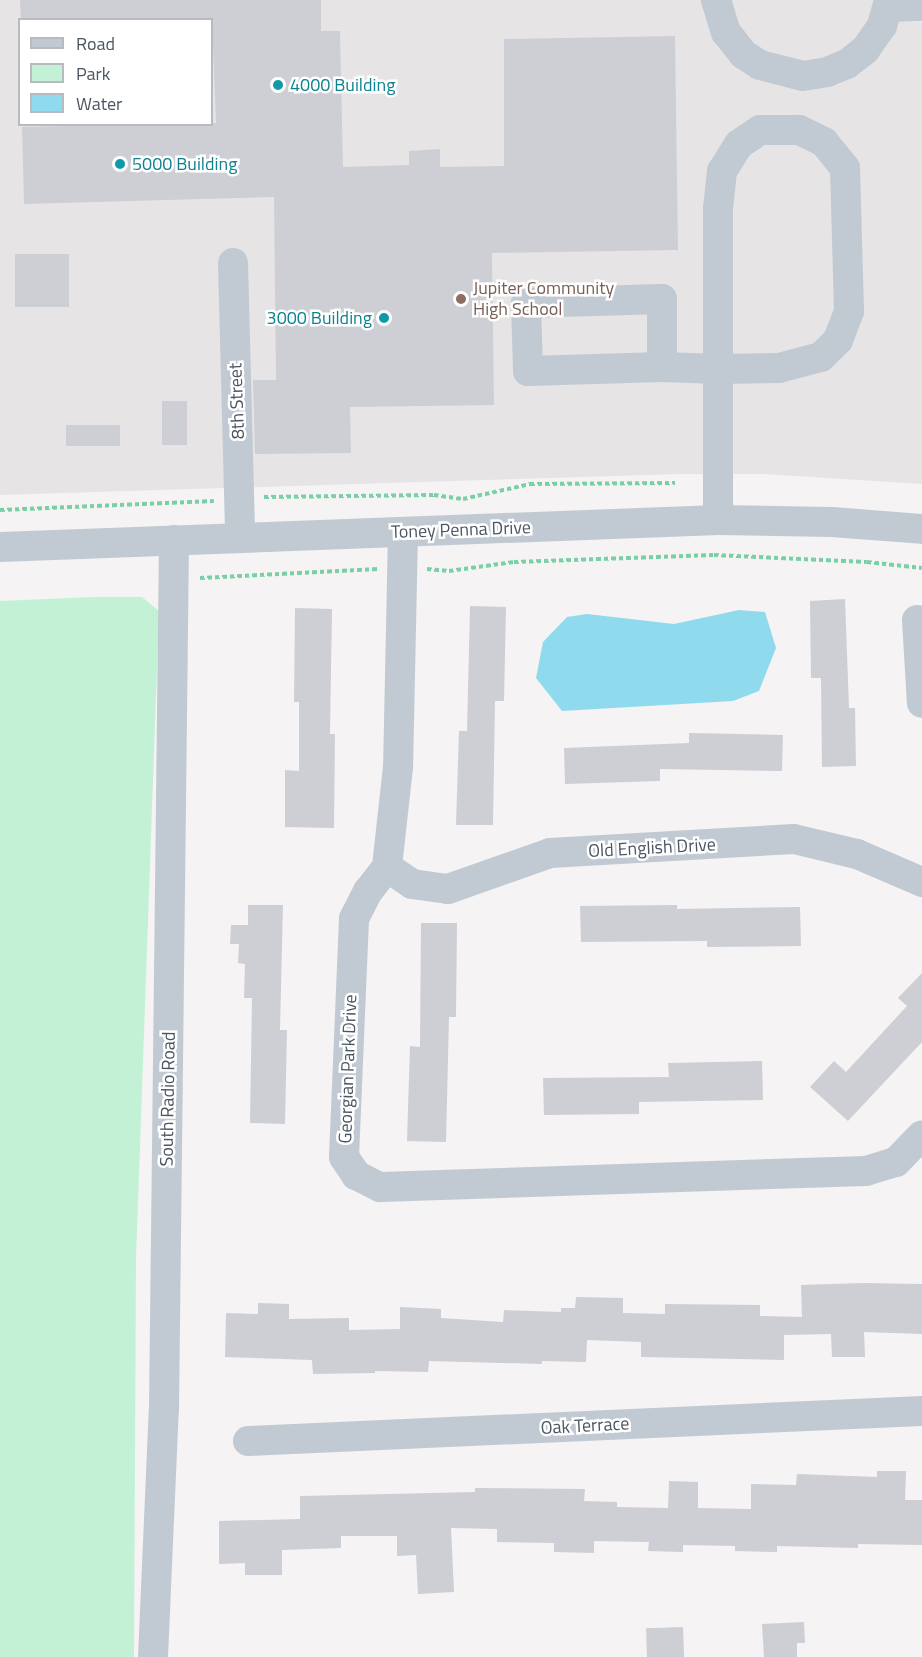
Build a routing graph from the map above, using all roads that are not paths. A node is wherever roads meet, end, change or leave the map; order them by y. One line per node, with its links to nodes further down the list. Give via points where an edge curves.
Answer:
1 (716, 0): 2 (street, via 726,32 743,54 760,65 803,76 847,64 865,51 882,26)
2 (889, 4): 3 (street)
3 (922, 6)
4 (233, 263): 10 (street, 8th Street)
5 (662, 367): 5 (street, via 662,299 526,303 528,371); 6 (street)
6 (718, 369): 6 (street, via 779,368 821,357 838,340 849,311 845,168 824,142 799,130 760,130 739,144 722,171 718,207); 7 (street)
7 (718, 520): 8 (street, Toney Penna Drive, via 832,522); 9 (street, Toney Penna Drive)
8 (922, 529)
9 (403, 532): 10 (street, Toney Penna Drive); 15 (street, via 398,767)
10 (240, 538): 11 (street, Toney Penna Drive)
11 (174, 540): 12 (street, Toney Penna Drive); 20 (street, South Radio Road, via 164,1409)
12 (0, 547)
13 (917, 620): 14 (street)
14 (922, 704)
15 (387, 867): 16 (street, Old English Drive, via 412,884 448,889 550,853 794,838); 17 (street, Georgian Park Drive, via 368,891 354,919 344,1157 356,1175 381,1188 866,1171 896,1162)
16 (921, 874)
17 (922, 1135)
18 (922, 1411): 19 (street, Oak Terrace)
19 (248, 1441)
20 (153, 1657)

